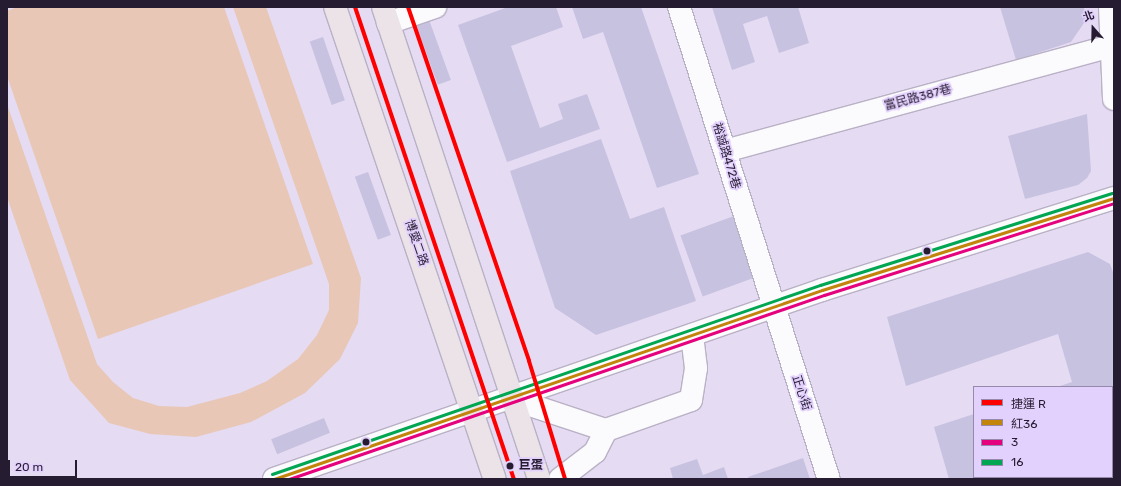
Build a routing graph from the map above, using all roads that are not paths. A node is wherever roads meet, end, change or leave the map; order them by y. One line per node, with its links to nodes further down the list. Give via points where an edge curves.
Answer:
1 (335, 7): 13 (main road, 博愛二路)
2 (436, 7): 5 (street)
3 (679, 7): 8 (street, 裕誠路472巷)
4 (1110, 7): 6 (street)
5 (386, 15): 12 (main road)
6 (1113, 45): 7 (street); 8 (street, 富民路387巷)
7 (1114, 99)
8 (725, 151): 10 (street, 裕誠路472巷)
9 (1114, 198): 10 (street)
10 (773, 306): 11 (street); 19 (street, 正心街)
11 (692, 335): 12 (street); 14 (street, via 696,368 691,400)
12 (512, 399): 13 (street); 14 (street); 17 (main road)
13 (473, 411): 15 (street); 16 (main road, 博愛二路)
14 (606, 430): 18 (street, via 595,452)
15 (274, 479)
16 (496, 479)
17 (539, 479)
18 (560, 479)
19 (829, 479)

